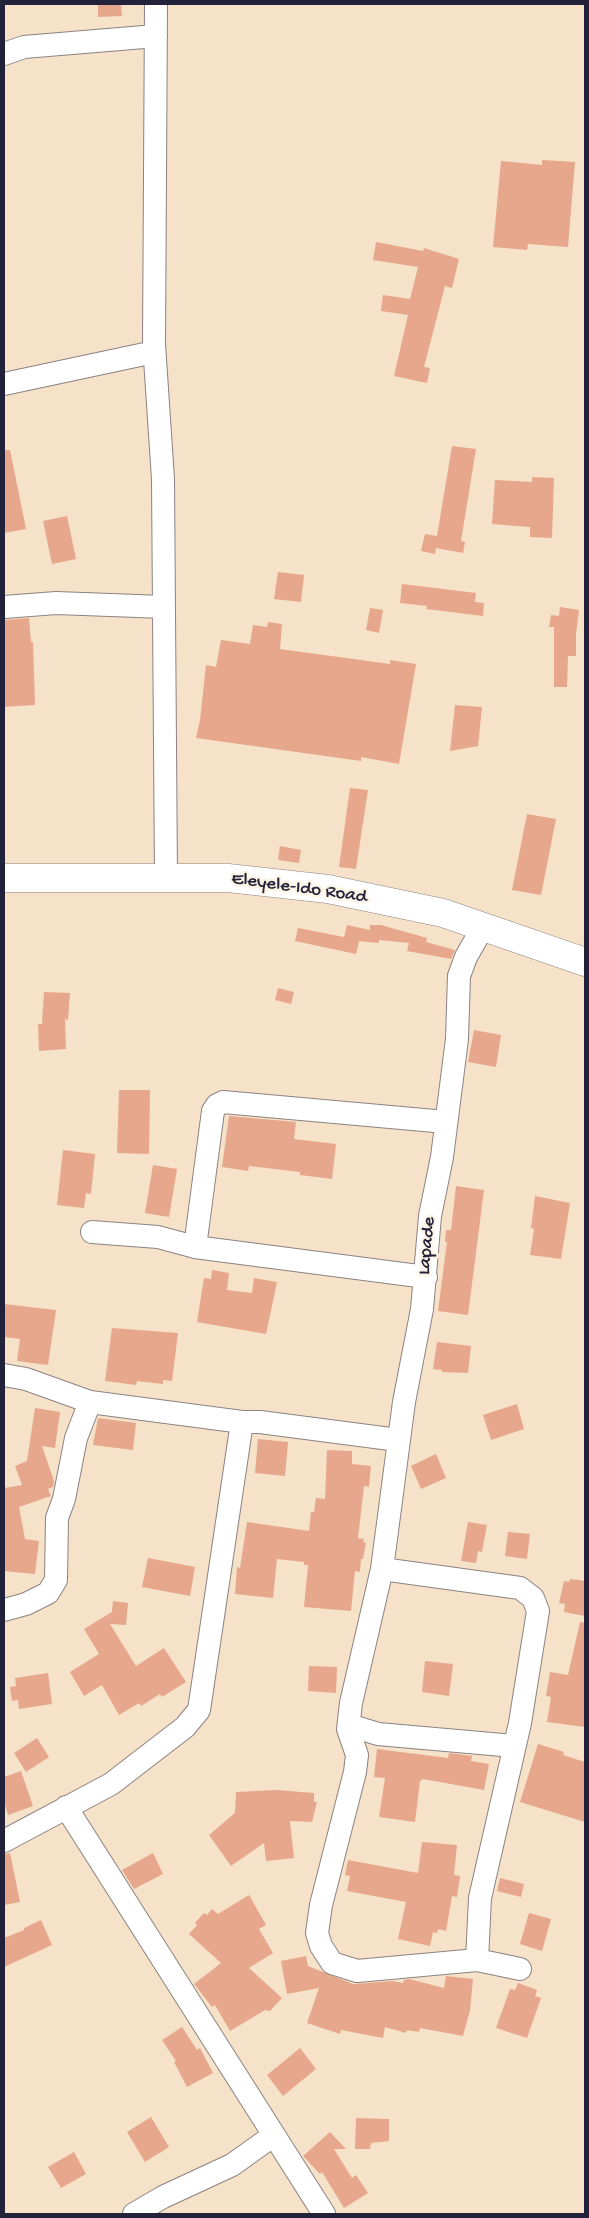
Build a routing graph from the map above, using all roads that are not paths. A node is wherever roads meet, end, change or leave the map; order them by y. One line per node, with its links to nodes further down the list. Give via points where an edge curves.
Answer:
1 (156, 4): 2 (street)
2 (156, 36): 3 (street, via 24,47); 4 (street)
3 (4, 54)
4 (154, 352): 5 (street); 7 (street, via 163,479)
5 (4, 384)
6 (4, 607): 7 (street, via 56,603)
7 (164, 607): 9 (street)
8 (4, 878): 9 (main road, Eleyele-Ido Road)
9 (166, 878): 10 (main road, Eleyele-Ido Road, via 228,878 328,889 443,913)
10 (483, 927): 11 (main road, Eleyele-Ido Road); 12 (street, Lapade, via 459,976 457,1039)
11 (585, 962)
12 (446, 1122): 14 (street, via 223,1102 217,1105 213,1111); 15 (street, Lapade, via 430,1216)
13 (92, 1232): 14 (street, via 158,1238)
14 (195, 1248): 15 (street)
15 (426, 1277): 19 (street, Lapade)
16 (4, 1375): 17 (street, via 26,1379)
17 (90, 1402): 18 (street); 21 (street, via 76,1438 64,1499 56,1518 56,1580 48,1593)
18 (242, 1422): 19 (street); 24 (street, via 199,1710 185,1726 111,1784)
19 (398, 1440): 20 (street, Lapade)
20 (382, 1569): 22 (street, Lapade, via 351,1703); 23 (street, via 520,1588 533,1598 538,1611)
21 (4, 1610)
22 (349, 1725): 23 (street, via 388,1735); 26 (street, via 357,1755 355,1772 321,1905 317,1934 321,1946 332,1963 357,1971)
23 (514, 1746): 26 (street, via 480,1898)
24 (66, 1807): 25 (street); 28 (street)
25 (4, 1841)
26 (477, 1960): 27 (street)
27 (520, 1969)
28 (274, 2135): 29 (street, via 232,2165); 30 (street)
29 (134, 2214)
30 (324, 2214)

